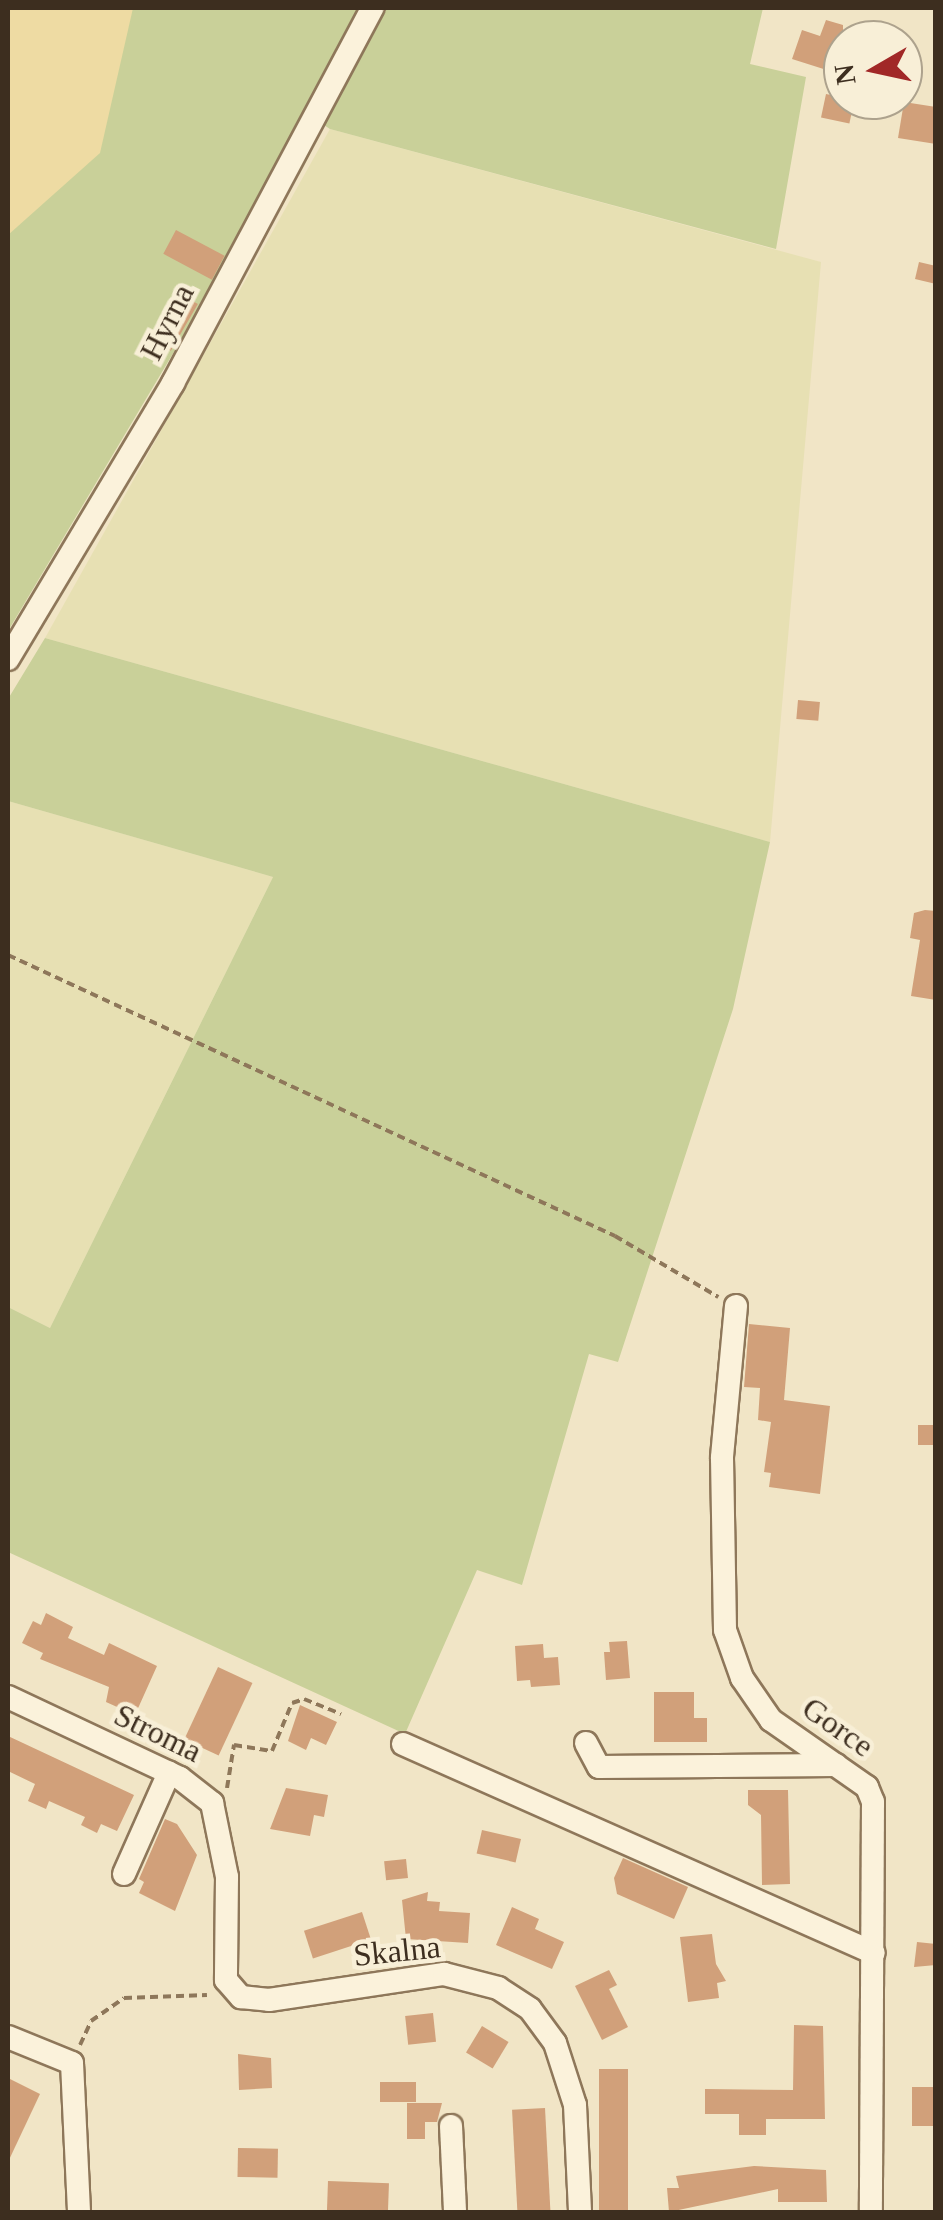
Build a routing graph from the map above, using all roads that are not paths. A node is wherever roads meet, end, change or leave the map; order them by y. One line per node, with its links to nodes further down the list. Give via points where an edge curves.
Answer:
1 (372, 8): 2 (street, Hyrna, via 172,383)
2 (8, 658)
3 (736, 1306): 7 (street, Gorce, via 722,1458 725,1630 742,1678 771,1720)
4 (8, 1697): 8 (street, Stroma)
5 (403, 1744): 10 (street)
6 (586, 1744): 7 (street, via 599,1767)
7 (838, 1766): 10 (street, Gorce, via 867,1787 873,1802)
8 (169, 1773): 9 (street); 11 (street, Stroma, via 202,1790 220,1820)
9 (124, 1874)
10 (874, 1953): 17 (street, Gorce)
11 (231, 1990): 16 (street, Skalna, via 270,2000 444,1974 514,1998 543,2025 563,2060 575,2105)
12 (8, 2037): 14 (street, via 72,2063)
13 (452, 2126): 15 (street)
14 (79, 2212)
15 (455, 2212)
16 (580, 2212)
17 (871, 2212)

